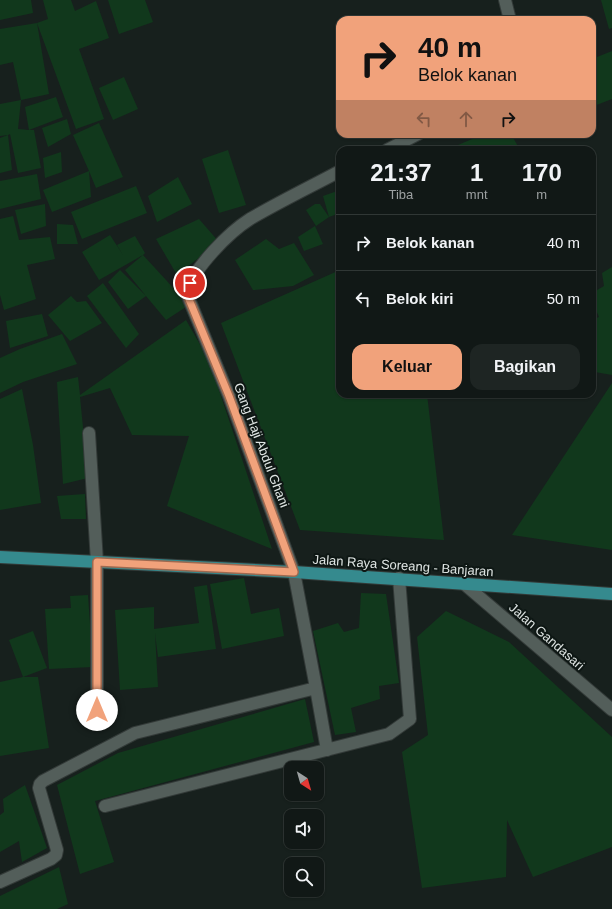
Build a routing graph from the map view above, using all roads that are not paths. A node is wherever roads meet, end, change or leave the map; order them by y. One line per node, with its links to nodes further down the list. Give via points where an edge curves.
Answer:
1 (505, 0): 2 (street)
2 (509, 16)
3 (410, 138): 4 (street)
4 (396, 146)
5 (336, 174): 9 (street, Gang Haji Abdul Ghani, via 250,220 230,236 202,265 186,292 229,396)
6 (89, 434): 8 (street)
7 (0, 557): 8 (main road, Jalan Raya Soreang - Banjaran)
8 (97, 562): 9 (main road, Jalan Raya Soreang - Banjaran); 14 (street)
9 (294, 572): 10 (main road, Jalan Raya Soreang - Banjaran); 13 (street)
10 (399, 578): 11 (main road, Jalan Raya Soreang - Banjaran); 16 (street, via 410,719 389,734)
11 (463, 583): 12 (main road, Jalan Raya Soreang - Banjaran); 15 (street, Jalan Gandasari)
12 (612, 594)
13 (316, 688): 16 (street); 18 (street, via 135,733 43,781 39,788 57,850 56,855)
14 (97, 710)
15 (612, 710)
16 (327, 750): 17 (street)
17 (105, 806)
18 (0, 882)

